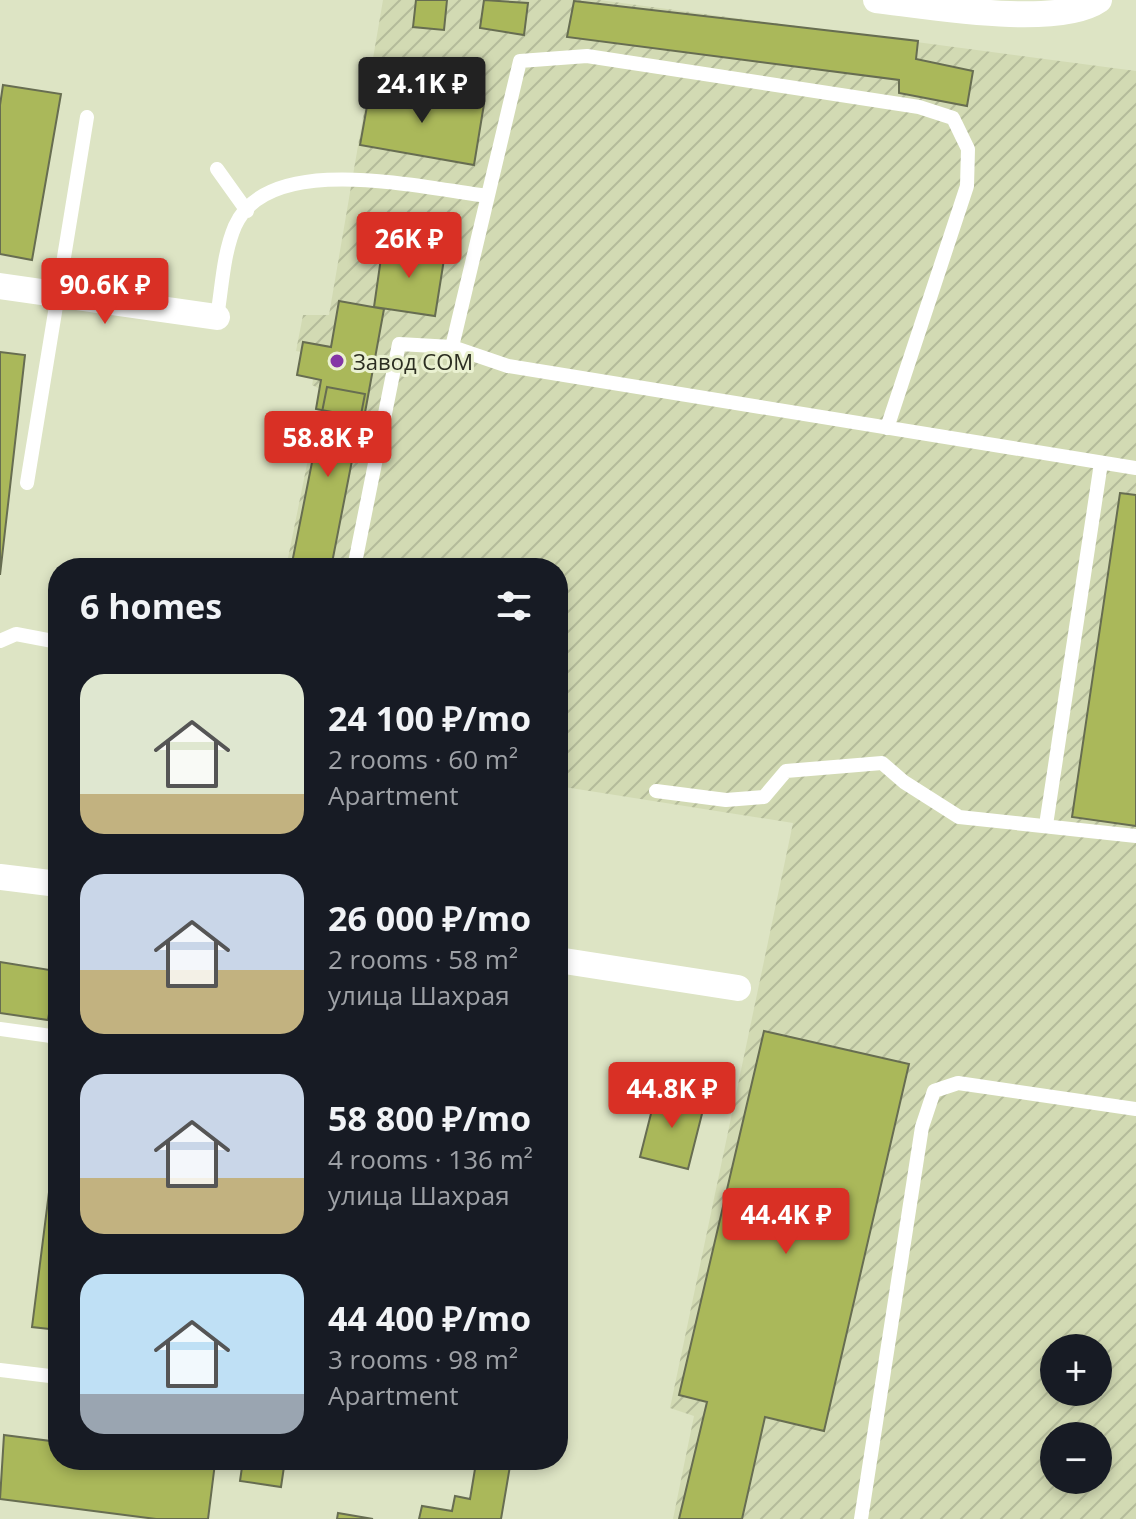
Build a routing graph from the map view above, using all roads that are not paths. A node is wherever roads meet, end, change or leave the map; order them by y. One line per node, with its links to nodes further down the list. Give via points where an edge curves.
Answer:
1 (876, 0): 2 (street, via 1001,15 1087,8)
2 (1099, 0)
3 (87, 117): 8 (lane)
4 (217, 169): 6 (lane)
5 (488, 196): 6 (lane, via 352,180 297,181 267,191); 10 (lane); 11 (lane, via 520,61 587,56 919,107 953,118 968,149 967,186)
6 (247, 211): 9 (lane, via 236,225)
7 (0, 286): 8 (street)
8 (57, 294): 9 (street); 14 (lane)
9 (217, 317)
10 (452, 347): 11 (lane, via 508,366); 15 (lane, via 399,344)
11 (887, 428): 12 (lane)
12 (1101, 463): 13 (lane); 19 (lane)
13 (1136, 468)
14 (27, 483)
15 (356, 558)
16 (48, 640): 17 (lane, via 16,634)
17 (0, 641)
18 (656, 791): 19 (lane, via 726,800 764,797 786,771 882,763 959,817)
19 (1046, 825): 20 (lane)
20 (1136, 836)
21 (0, 877): 22 (street)
22 (48, 883)
23 (568, 962): 24 (street)
24 (738, 988)
25 (0, 1029): 26 (lane)
26 (48, 1036)
27 (1136, 1109): 30 (lane, via 958,1083 934,1091 922,1127)
28 (0, 1370): 29 (lane)
29 (48, 1376)
30 (861, 1519)

